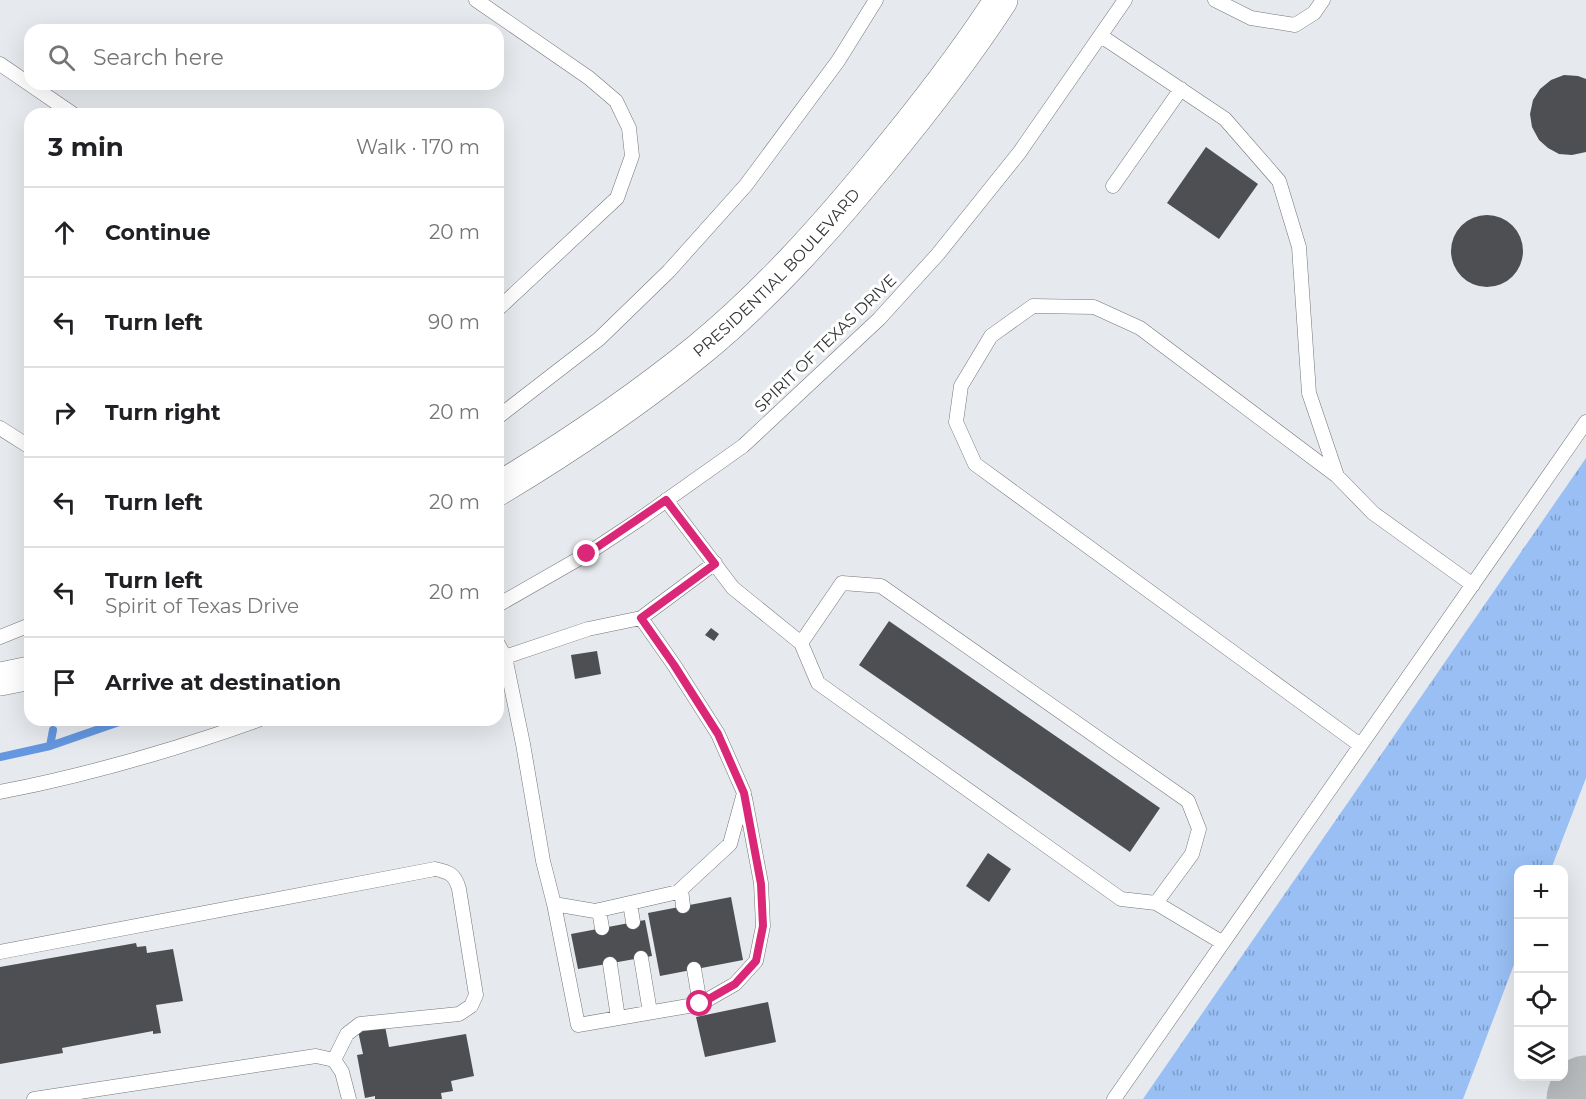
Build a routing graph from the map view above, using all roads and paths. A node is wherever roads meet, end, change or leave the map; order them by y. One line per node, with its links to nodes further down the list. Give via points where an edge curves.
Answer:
1 (476, 0): 16 (lane, via 616,101 628,129 633,156 617,198)
2 (876, 0): 17 (lane, via 838,61 746,185 669,271 599,339)
3 (985, 0): 9 (lane)
4 (1002, 0): 9 (main road, PRESIDENTIAL BOULEVARD)
5 (1125, 0): 8 (lane, SPIRIT OF TEXAS DRIVE)
6 (1215, 0): 7 (lane, via 1251,18 1295,25 1314,13)
7 (1323, 0)
8 (1101, 36): 12 (lane); 23 (lane, SPIRIT OF TEXAS DRIVE, via 1019,153 879,320 742,446)
9 (974, 40): 22 (main road, PRESIDENTIAL BOULEVARD, via 918,116 843,206 748,307 650,388)
10 (0, 64): 11 (lane)
11 (24, 80)
12 (1181, 89): 15 (lane); 21 (lane, via 1225,119 1279,181 1299,247 1309,393)
13 (38, 90): 14 (lane)
14 (64, 108)
15 (1113, 186)
16 (504, 303)
17 (504, 412)
18 (1586, 422): 25 (lane)
19 (0, 428): 20 (lane)
20 (24, 443)
21 (1337, 476): 25 (lane, via 1373,513); 36 (lane, via 1140,328 1094,307 1033,306 991,336 961,386 956,422 975,464)
22 (504, 485)
23 (666, 500): 24 (lane); 26 (lane, SPIRIT OF TEXAS DRIVE, via 587,554)
24 (715, 564): 27 (lane); 30 (lane, via 733,588)
25 (1473, 585): 36 (lane)
26 (504, 602)
27 (641, 618): 31 (lane); 38 (lane, via 718,734)
28 (24, 627): 29 (lane)
29 (0, 637)
30 (801, 643): 41 (lane, via 818,683 1121,899); 41 (lane, via 842,583 881,586 1188,801 1199,829 1197,837 1191,854)
31 (504, 650)
32 (504, 664): 42 (lane)
33 (24, 674): 34 (main road)
34 (0, 679)
35 (240, 726): 37 (lane, via 154,755)
36 (1360, 745): 47 (lane)
37 (0, 792)
38 (744, 793): 39 (lane, via 730,844); 52 (lane, via 761,884 763,926 759,949 756,961 735,984)
39 (681, 889): 40 (lane); 43 (lane)
40 (630, 903): 44 (lane); 45 (lane)
41 (1156, 903): 47 (lane)
42 (555, 904): 44 (lane); 54 (lane, via 578,1025)
43 (683, 906)
44 (599, 910): 46 (lane)
45 (633, 922)
46 (602, 928)
47 (1222, 943): 58 (lane)
48 (0, 952): 55 (lane, via 435,869 450,873 459,890 476,995 471,1006 459,1014 360,1024 347,1034)
49 (641, 958): 53 (lane)
50 (610, 963): 54 (lane)
51 (694, 969): 52 (lane)
52 (700, 1004): 53 (lane)
53 (650, 1012): 54 (lane)
54 (618, 1018)
55 (334, 1060): 56 (lane, via 316,1056); 57 (lane, via 342,1072)
56 (34, 1099)
57 (349, 1099)
58 (1114, 1099)

